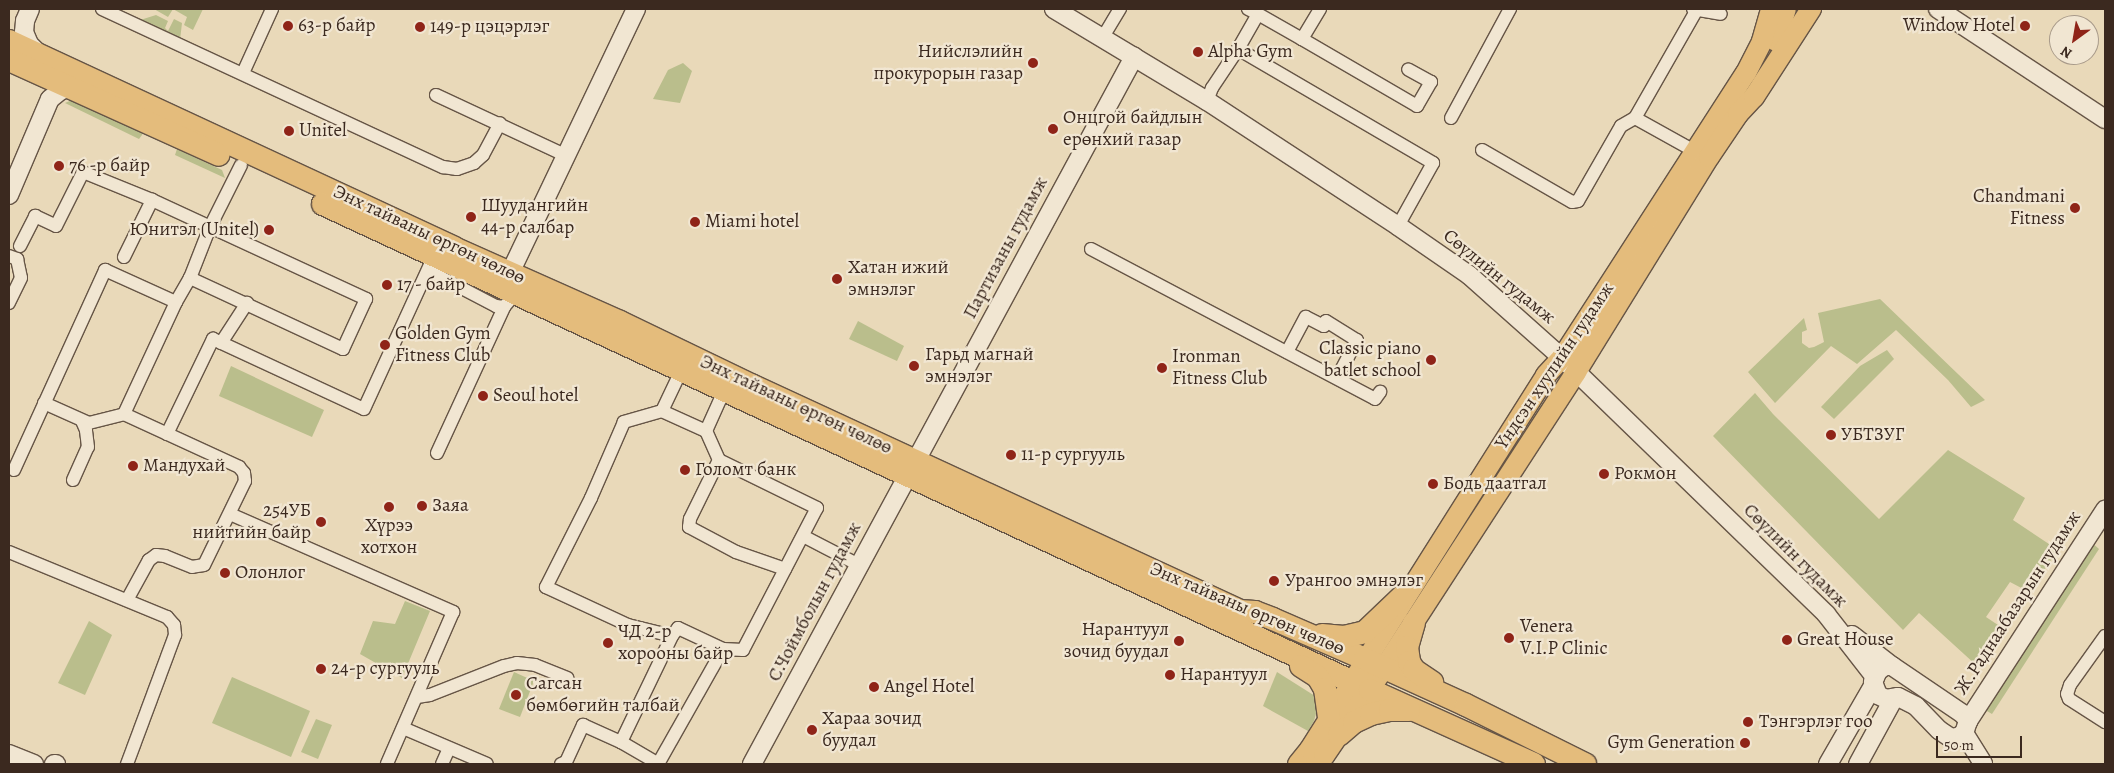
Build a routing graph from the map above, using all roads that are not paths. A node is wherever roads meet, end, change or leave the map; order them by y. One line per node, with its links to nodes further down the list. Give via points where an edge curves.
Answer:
1 (30, 9): 19 (main road, via 24,21 24,32 29,44)
2 (102, 9): 23 (street)
3 (272, 9): 23 (street)
4 (636, 9): 34 (main road)
5 (1054, 9): 15 (main road, Сөүлийн гудамж)
6 (1120, 9): 15 (street)
7 (1320, 9): 16 (street)
8 (1510, 9): 28 (street)
9 (1811, 9): 27 (main road, via 1754,97)
10 (1938, 9): 30 (main road)
11 (1694, 10): 14 (street); 29 (street)
12 (1253, 12): 16 (street); 18 (street)
13 (1776, 12): 27 (main road, via 1776,40); 33 (main road, Үндсэн хуулийн гудамж, via 1746,73)
14 (1721, 14)
15 (1103, 37): 20 (main road, Сөүлийн гудамж)
16 (1302, 39): 22 (street, via 1417,106 1431,82)
17 (9, 41): 19 (highway, Энх тайваны өргөн чөлөө)
18 (1238, 49): 26 (street); 38 (street, via 1433,163)
19 (39, 54): 46 (highway, Энх тайваны өргөн чөлөө)
20 (1134, 56): 26 (main road, Сөүлийн гудамж); 65 (main road, Партизаны гудамж)
21 (9, 60): 24 (highway)
22 (1408, 69)
23 (243, 73): 31 (street, via 443,167 457,169 474,163 483,155)
24 (71, 88): 35 (highway); 36 (main road, via 61,90 50,99)
25 (436, 95): 31 (street)
26 (1207, 101): 38 (main road, Сөүлийн гудамж)
27 (1738, 114): 52 (main road, Үндсэн хуулийн гудамж)
28 (1451, 118)
29 (1635, 118): 32 (street, via 1621,126 1578,201 1572,202); 33 (street)
30 (2105, 119)
31 (500, 123): 34 (street)
32 (1482, 150)
33 (1696, 152): 52 (main road, Үндсэн хуулийн гудамж)
34 (567, 156): 46 (main road)
35 (241, 165): 39 (street); 44 (highway)
36 (9, 195)
37 (152, 200): 39 (street); 40 (street, via 83,172 56,226 35,216); 43 (street)
38 (1398, 226): 52 (main road, Сөүлийн гудамж, via 1469,276)
39 (210, 227): 45 (street); 49 (street, via 366,299 343,349)
40 (20, 246)
41 (1092, 249): 51 (street)
42 (9, 256): 48 (street, via 17,259 21,278)
43 (124, 257)
44 (432, 264): 46 (highway); 50 (street, via 364,409)
45 (190, 278): 47 (street); 49 (street)
46 (510, 291): 54 (highway, Энх тайваны өргөн чөлөө); 63 (street); 65 (highway, Энх тайваны өргөн чөлөө)
47 (176, 302): 57 (street, via 105,270); 59 (street)
48 (9, 303)
49 (247, 303): 50 (street)
50 (220, 343): 62 (street, via 213,339)
51 (1287, 352): 53 (street); 53 (street, via 1306,317 1324,326 1326,321 1357,340)
52 (1569, 365): 74 (main road, Үндсэн хуулийн гудамж, via 1546,375); 76 (main road, Сөүлийн гудамж); 77 (main road, Үндсэн хуулийн гудамж)
53 (1337, 378): 55 (street, via 1375,399)
54 (676, 380): 56 (highway, Энх тайваны өргөн чөлөө); 58 (street)
55 (1380, 392)
56 (720, 400): 61 (street); 65 (highway, Энх тайваны өргөн чөлөө)
57 (44, 403): 60 (street); 66 (street)
58 (662, 411): 61 (street); 80 (street, via 624,422 591,498 546,587 628,625)
59 (124, 414): 60 (street, via 98,422); 62 (street)
60 (82, 421): 67 (street, via 88,447)
61 (706, 432): 64 (street)
62 (166, 434): 68 (street, via 242,470 245,481)
63 (437, 453)
64 (718, 460): 70 (street, via 817,508); 73 (street, via 689,526 736,552)
65 (912, 467): 72 (main road, С.Чоймболын гудамж); 78 (highway, Энх тайваны өргөн чөлөө); 79 (highway, Энх тайваны өргөн чөлөө, via 1240,611 1255,612)
66 (14, 470)
67 (73, 480)
68 (230, 514): 75 (street, via 204,565 192,567 156,555 149,560); 88 (street, via 453,612)
69 (2104, 515): 94 (main road, Ж.Раднаабазарын гудамж)
70 (803, 536): 72 (street); 73 (street)
71 (9, 552): 75 (street)
72 (859, 565): 107 (main road, С.Чоймболын гудамж)
73 (785, 569): 82 (street, via 743,650)
74 (1408, 591): 79 (highway, via 1365,632 1344,638); 83 (main road, Үндсэн хуулийн гудамж)
75 (127, 600): 101 (street, via 167,617 174,625 176,635)
76 (1826, 614): 84 (main road); 86 (main road, Сөүлийн гудамж)
77 (1414, 623): 83 (main road, Үндсэн хуулийн гудамж); 90 (highway, via 1407,646 1409,662 1414,670)
78 (1236, 626): 87 (highway, Энх тайваны өргөн чөлөө); 93 (highway, via 1318,677 1325,689)
79 (1309, 634): 83 (highway, Энх тайваны өргөн чөлөө)
80 (672, 636): 82 (street, via 678,628); 96 (street)
81 (2105, 636): 92 (street, via 2070,684 2068,694 2070,699)
82 (723, 649): 106 (street)
83 (1375, 664): 87 (main road); 90 (highway, Энх тайваны өргөн чөлөө)
84 (1892, 666): 86 (main road, via 1885,666); 94 (main road, via 1962,714)
85 (568, 678): 88 (street, via 535,665 517,663)
86 (1874, 681): 89 (main road, Сөүлийн гудамж, via 1878,695); 111 (main road)
87 (1361, 686): 91 (highway, Энх тайваны өргөн чөлөө); 93 (main road)
88 (417, 697): 95 (street)
89 (1894, 698): 94 (main road, Сөүлийн гудамж, via 1907,700 1916,706 1951,738 1958,737); 112 (main road)
90 (1466, 705): 110 (highway, Энх тайваны өргөн чөлөө)
91 (1414, 711): 93 (highway, via 1390,710); 109 (highway, Энх тайваны өргөн чөлөө)
92 (2105, 722)
93 (1334, 726): 99 (main road); 108 (main road)
94 (1966, 727): 113 (main road)
95 (403, 728): 97 (street); 102 (street)
96 (621, 742): 105 (street, via 582,725 566,762); 106 (street)
97 (449, 748): 103 (street); 104 (street)
98 (9, 754): 100 (main road)
99 (1320, 761)
100 (34, 764)
101 (127, 764)
102 (387, 764)
103 (442, 764)
104 (488, 764)
105 (561, 764)
106 (657, 764)
107 (752, 764)
108 (1298, 764)
109 (1534, 764)
110 (1585, 764)
111 (1828, 764)
112 (1858, 764)
113 (1983, 764)

